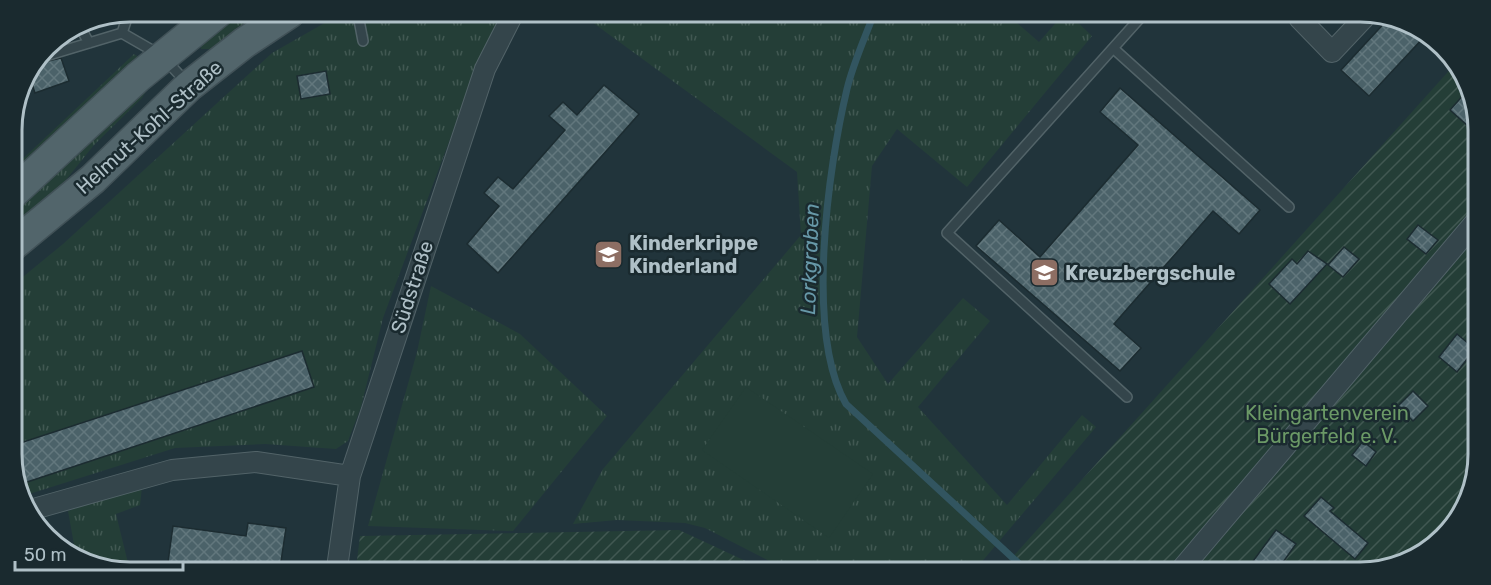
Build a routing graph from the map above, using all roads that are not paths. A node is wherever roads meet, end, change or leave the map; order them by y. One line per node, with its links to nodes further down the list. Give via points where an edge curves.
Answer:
1 (126, 22): 10 (lane)
2 (205, 22): 15 (main road)
3 (276, 22): 16 (main road, Helmut-Kohl-Straße)
4 (359, 22): 11 (lane)
5 (509, 22): 22 (street, Südstraße, via 485,69)
6 (1137, 22): 13 (lane)
7 (1303, 22): 8 (street, via 1332,52)
8 (1360, 22)
9 (84, 33): 12 (lane)
10 (122, 33): 12 (lane); 15 (lane)
11 (363, 41)
12 (89, 43): 14 (lane)
13 (1114, 49): 18 (lane); 21 (lane, via 947,233)
14 (55, 53)
15 (162, 56): 16 (lane); 17 (main road)
16 (189, 86): 20 (main road, Helmut-Kohl-Straße, via 93,179)
17 (23, 184)
18 (1289, 207)
19 (1468, 230): 25 (street)
20 (23, 237)
21 (1127, 397)
22 (350, 476): 23 (street, via 256,462 172,470); 24 (street, Südstraße)
23 (37, 508)
24 (338, 562)
25 (1187, 562)

